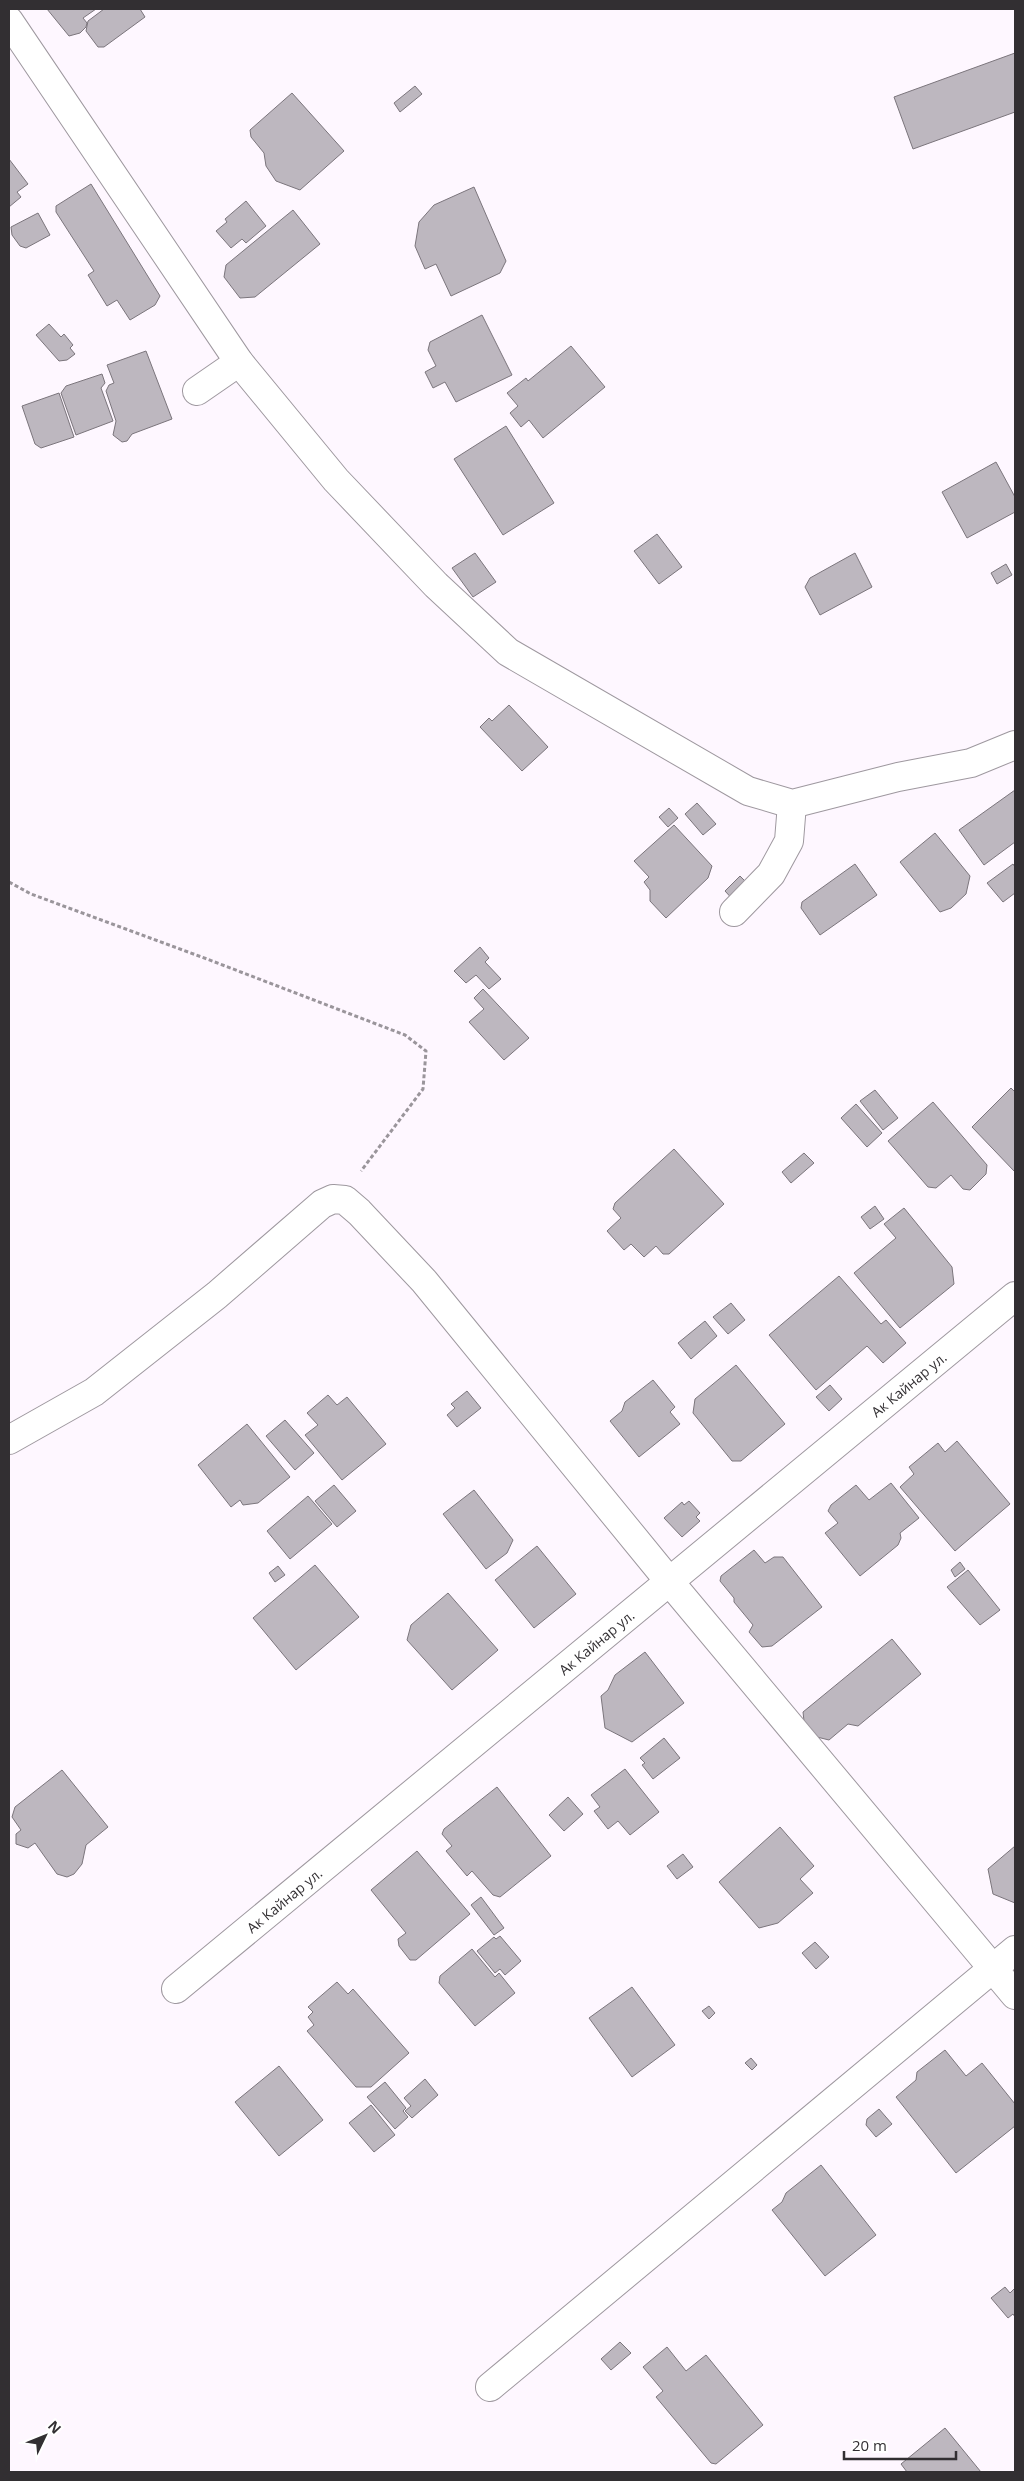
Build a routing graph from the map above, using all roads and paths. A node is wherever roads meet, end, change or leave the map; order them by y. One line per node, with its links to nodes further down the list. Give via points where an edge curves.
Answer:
1 (9, 21): 2 (street)
2 (239, 362): 3 (street); 5 (street, via 336,480 436,586 508,652 748,791)
3 (197, 391)
4 (1015, 744): 5 (street, via 971,763 898,777)
5 (792, 804): 7 (street, via 789,841 771,874)
6 (9, 882): 8 (path, via 31,894 405,1035 426,1051 423,1089 362,1170)
7 (734, 912)
8 (344, 1200): 10 (street, via 322,1204 217,1295 94,1392); 11 (street, via 424,1280)
9 (1015, 1296): 11 (street, Ак Кайнар ул.)
10 (9, 1440)
11 (669, 1581): 13 (street); 14 (street, Ак Кайнар ул.)
12 (1015, 1950): 13 (street)
13 (992, 1968): 15 (street); 16 (street)
14 (176, 1989)
15 (1015, 1995)
16 (490, 2386)

